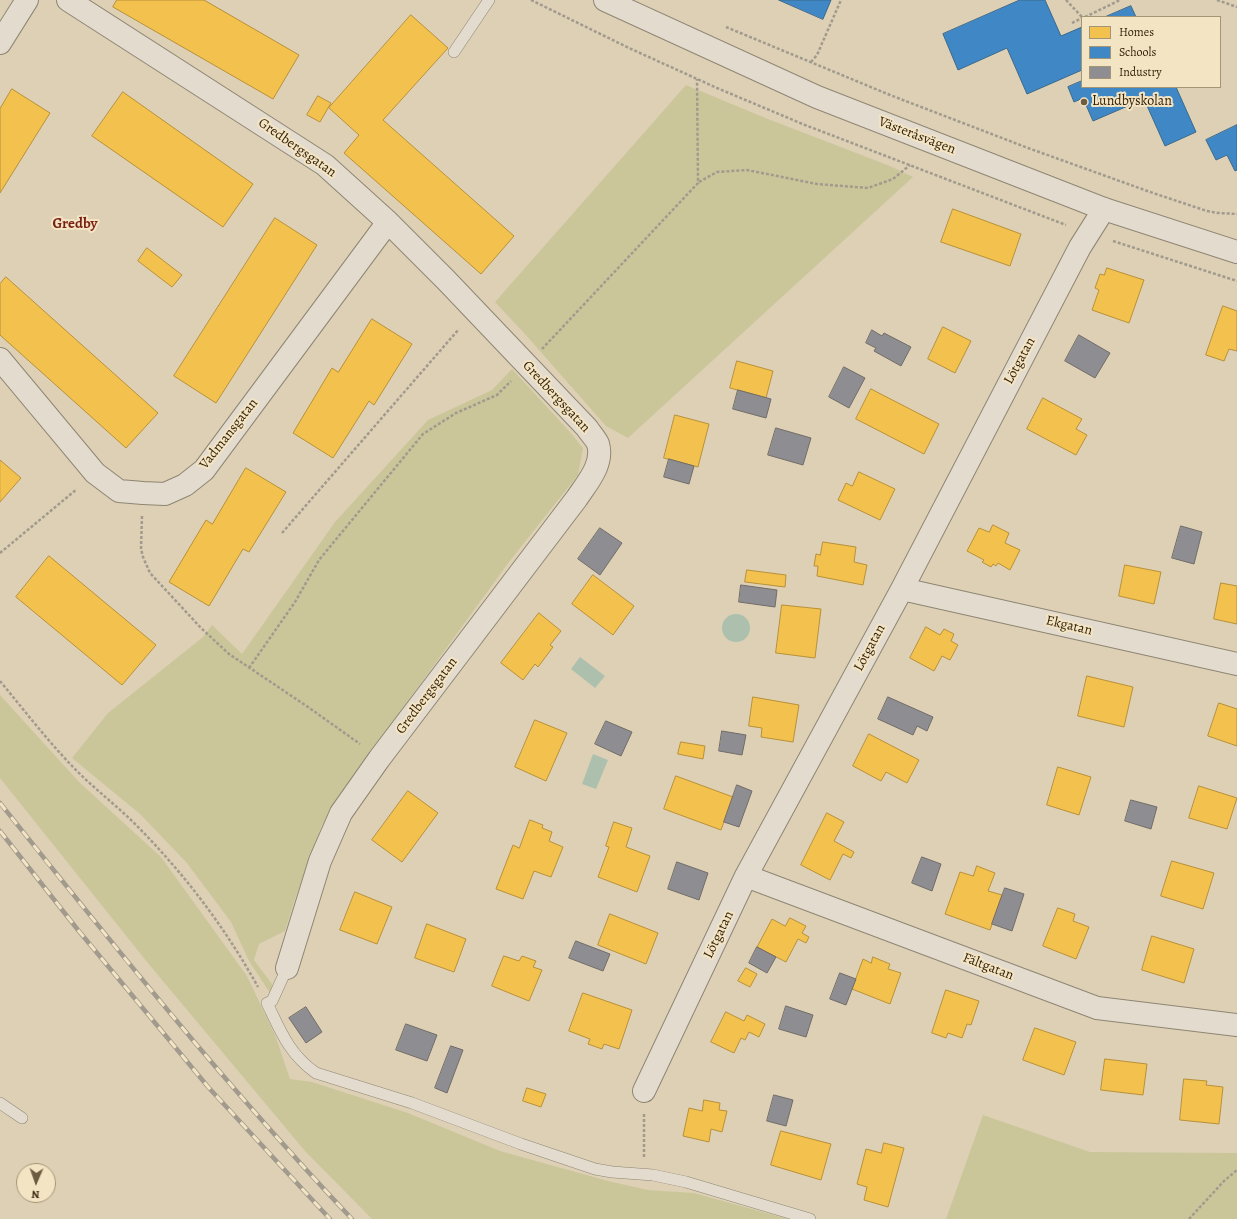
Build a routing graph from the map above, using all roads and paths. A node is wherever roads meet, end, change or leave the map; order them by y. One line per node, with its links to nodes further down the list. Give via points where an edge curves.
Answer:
1 (26, 0): 16 (street)
2 (68, 0): 24 (street, Gredbergsgatan, via 325,165)
3 (490, 0): 17 (lane)
4 (530, 0): 19 (path)
5 (605, 0): 22 (street, Västeråsvägen, via 817,97)
6 (841, 0): 18 (path, via 817,55)
7 (1066, 0): 11 (path)
8 (1120, 0): 12 (path)
9 (1217, 0): 10 (path)
10 (1237, 7)
11 (1082, 16)
12 (1085, 16)
13 (1081, 18): 14 (path)
14 (1072, 23)
15 (725, 27): 18 (path)
16 (0, 43)
17 (454, 52)
18 (811, 62): 23 (path, via 1028,148 1153,193 1207,211)
19 (697, 79): 20 (path, via 805,125); 21 (path)
20 (910, 165): 21 (path, via 893,179 868,188 817,184 747,170 717,172); 25 (path)
21 (698, 183): 30 (path)
22 (1104, 209): 25 (street, Lötgatan); 26 (street, Västeråsvägen)
23 (1237, 214)
24 (388, 222): 28 (street, Gredbergsgatan); 32 (street, Vadmansgatan, via 204,470 185,485 165,494)
25 (1089, 233): 27 (path); 35 (street, Lötgatan, via 1072,261)
26 (1237, 252)
27 (1237, 282)
28 (475, 311): 30 (street, Gredbergsgatan); 33 (path)
29 (0, 359): 31 (street, Vadmansgatan)
30 (527, 365): 37 (path, via 497,395 456,413 423,434 319,560 295,602); 39 (street, Gredbergsgatan, via 587,428 598,444 599,456 595,471)
31 (96, 473): 32 (street, Vadmansgatan, via 119,491); 34 (path)
32 (143, 494): 37 (path, via 142,549 150,573 229,654)
33 (282, 533)
34 (0, 553)
35 (902, 589): 36 (street, Ekgatan); 40 (street, Lötgatan)
36 (1237, 664)
37 (249, 668): 39 (path)
38 (0, 681): 42 (path, via 73,768 139,827 176,867 242,958)
39 (380, 759): 41 (street, Gredbergsgatan, via 341,813 320,861)
40 (746, 876): 43 (street, Fältgatan, via 1097,1008); 44 (street, Lötgatan)
41 (287, 968): 42 (lane, via 272,1001)
42 (267, 1003): 48 (lane, via 286,1043 293,1053 316,1073 412,1103 595,1169)
43 (1237, 1025)
44 (644, 1091): 48 (path)
45 (0, 1103): 46 (lane)
46 (22, 1118)
47 (1237, 1170): 50 (path)
48 (644, 1175): 49 (lane, via 686,1182)
49 (810, 1219)
50 (1189, 1219)

